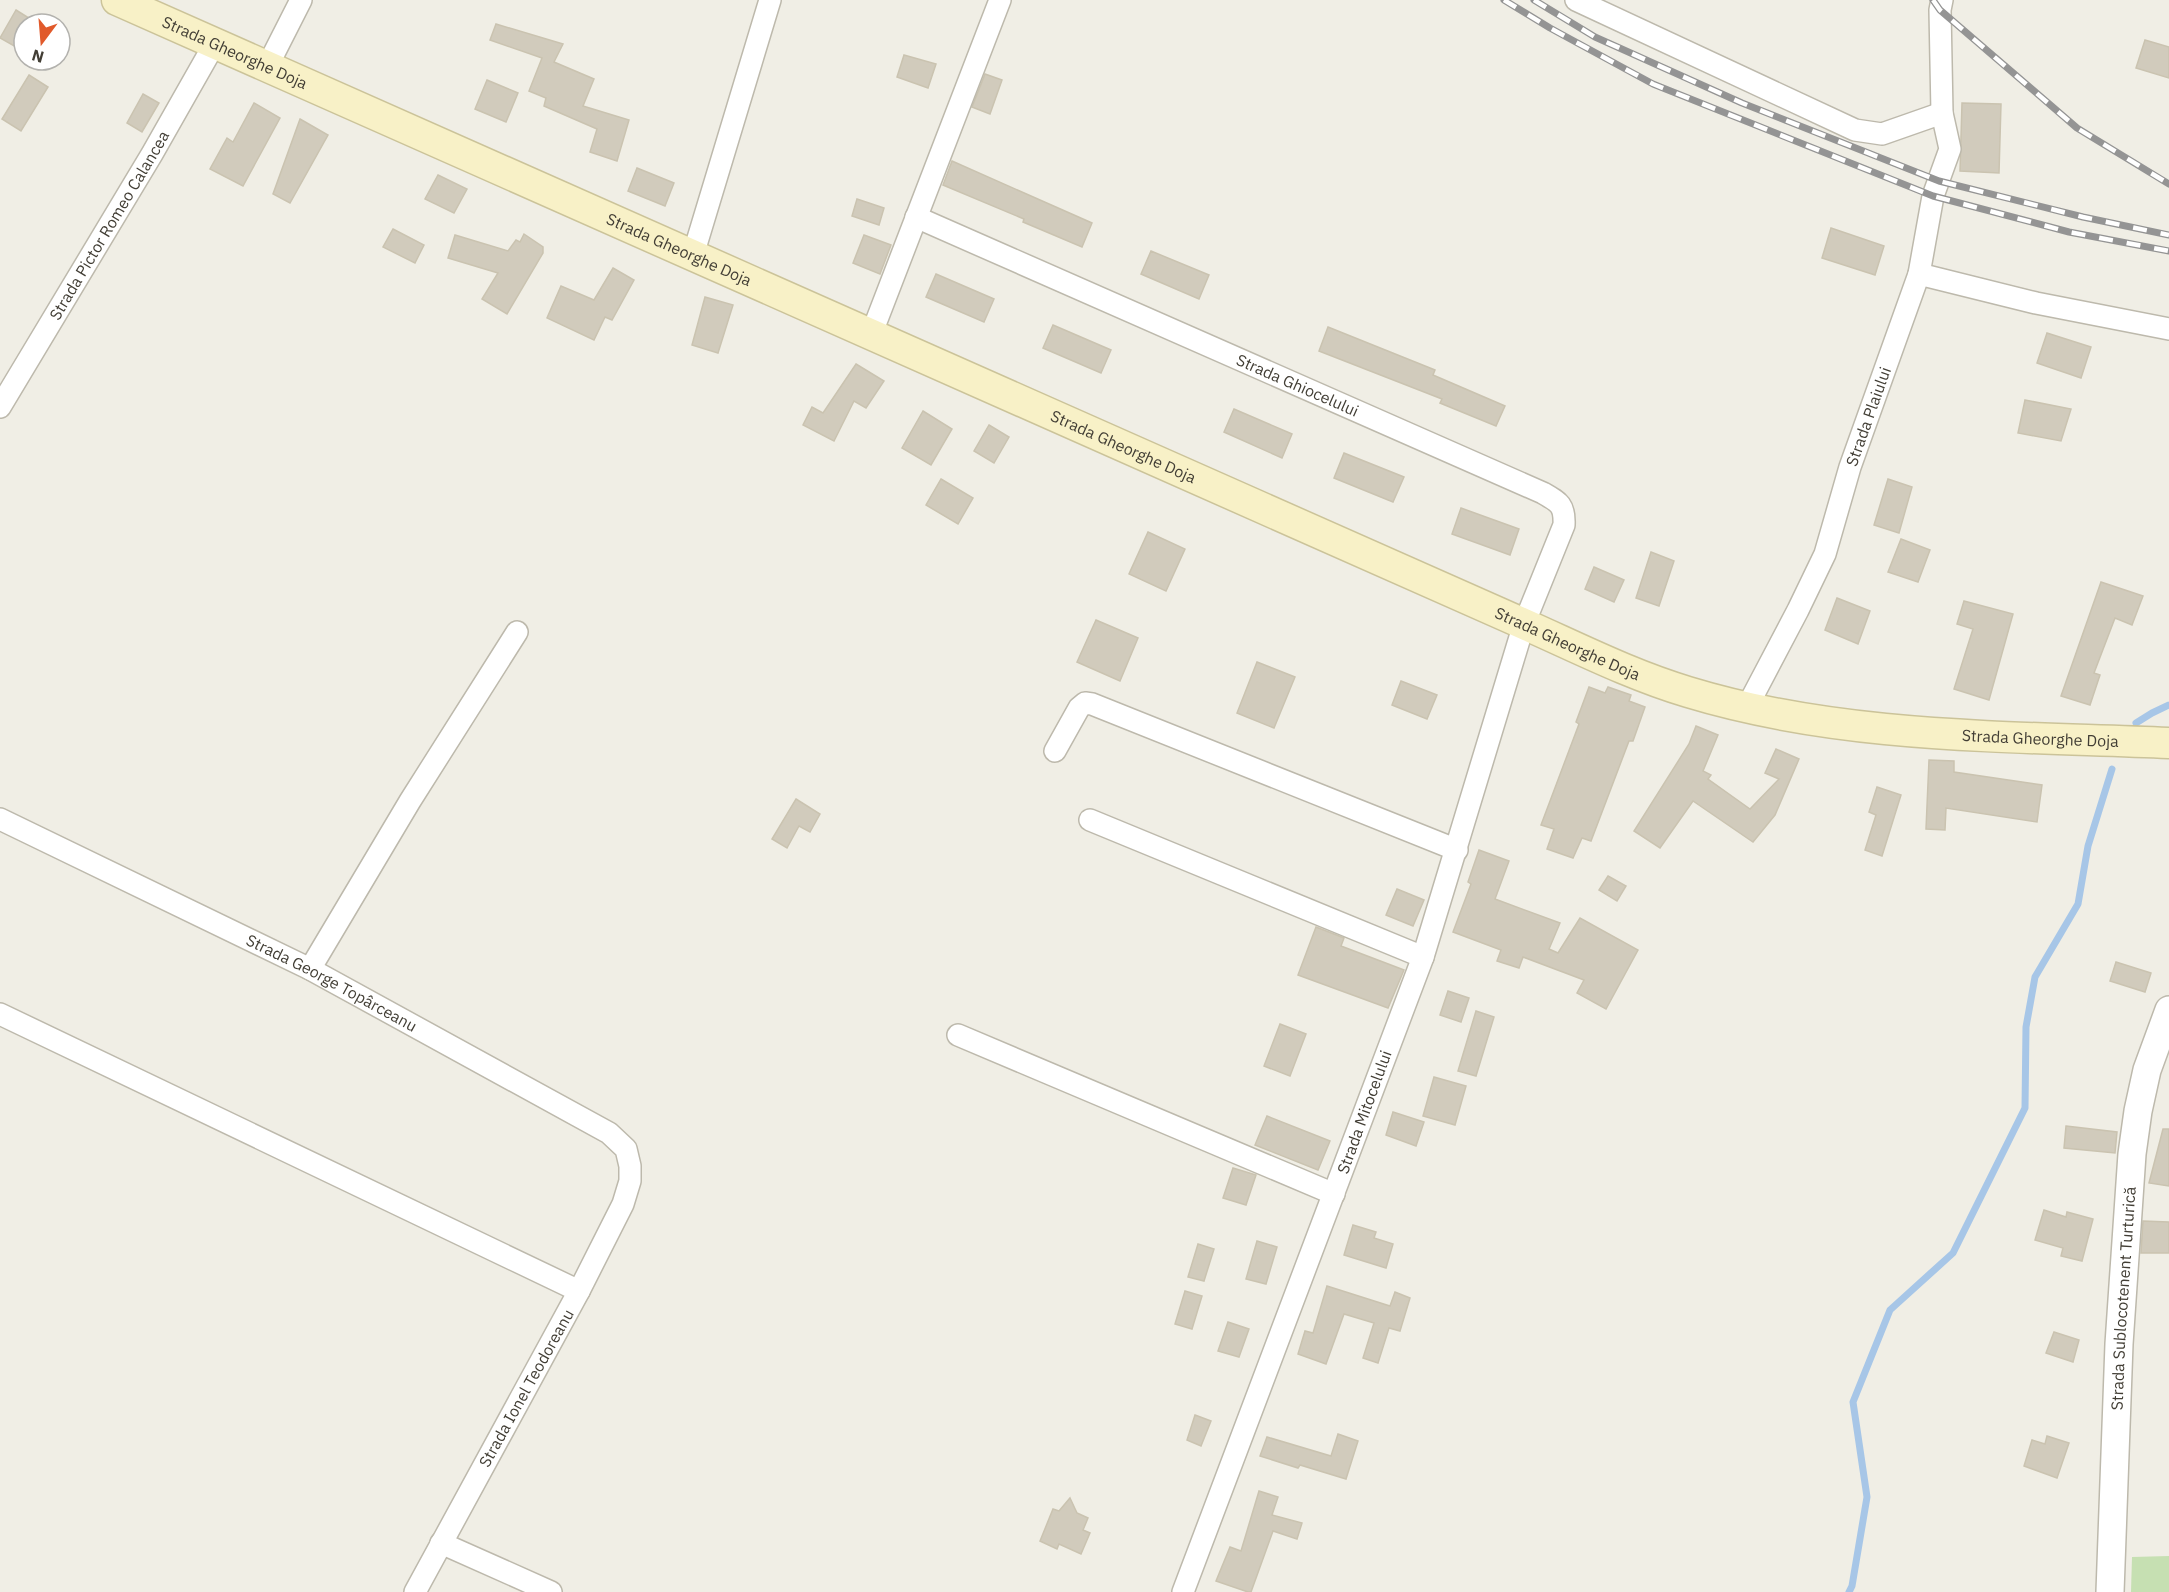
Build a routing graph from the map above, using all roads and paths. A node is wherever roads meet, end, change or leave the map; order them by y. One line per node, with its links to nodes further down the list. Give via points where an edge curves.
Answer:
1 (117, 0): 7 (main road, Strada Gheorghe Doja)
2 (301, 0): 8 (street)
3 (770, 0): 11 (street)
4 (1000, 0): 10 (street)
5 (1576, 0): 9 (street, via 1856,130 1882,134)
6 (1941, 0): 9 (street, Strada Plaiului)
7 (215, 43): 8 (main road, Strada Gheorghe Doja); 15 (street, Strada Pictor Romeo Calancea)
8 (267, 67): 11 (main road, Strada Gheorghe Doja)
9 (1942, 113): 12 (street, Strada Plaiului, via 1950,149 1933,196)
10 (916, 217): 14 (street); 16 (street, Strada Ghiocelului, via 1553,499 1565,514 1564,525)
11 (693, 255): 14 (main road, Strada Gheorghe Doja)
12 (1919, 274): 13 (street, via 2036,303); 18 (street, Strada Plaiului, via 1850,467 1825,554)
13 (2169, 329)
14 (871, 335): 16 (main road, Strada Gheorghe Doja)
15 (0, 406)
16 (1524, 624): 18 (main road, Strada Gheorghe Doja, via 1687,692); 23 (street, Strada Mitocelului)
17 (517, 632): 25 (street)
18 (1746, 707): 19 (main road, Strada Gheorghe Doja, via 1923,732)
19 (2169, 743)
20 (1054, 751): 23 (street, via 1079,708 1085,703 1092,704)
21 (0, 819): 25 (street, Strada George Topârceanu)
22 (1090, 820): 24 (street)
23 (1456, 850): 24 (street, Strada Mitocelului)
24 (1423, 957): 30 (street, Strada Mitocelului)
25 (310, 969): 29 (street, Strada George Topârceanu, via 609,1133 626,1149)
26 (2169, 1010): 36 (street, Strada Sublocotenent Turturică, via 2147,1070 2132,1154 2119,1344)
27 (0, 1014): 31 (street)
28 (958, 1035): 30 (street)
29 (630, 1181): 31 (street, Strada Ionel Teodoreanu, via 623,1204)
30 (1334, 1194): 35 (street, Strada Mitocelului)
31 (579, 1291): 32 (street, Strada Ionel Teodoreanu)
32 (441, 1544): 33 (street, Strada Ionel Teodoreanu); 34 (street)
33 (414, 1592)
34 (551, 1592)
35 (1183, 1592)
36 (2110, 1592)

